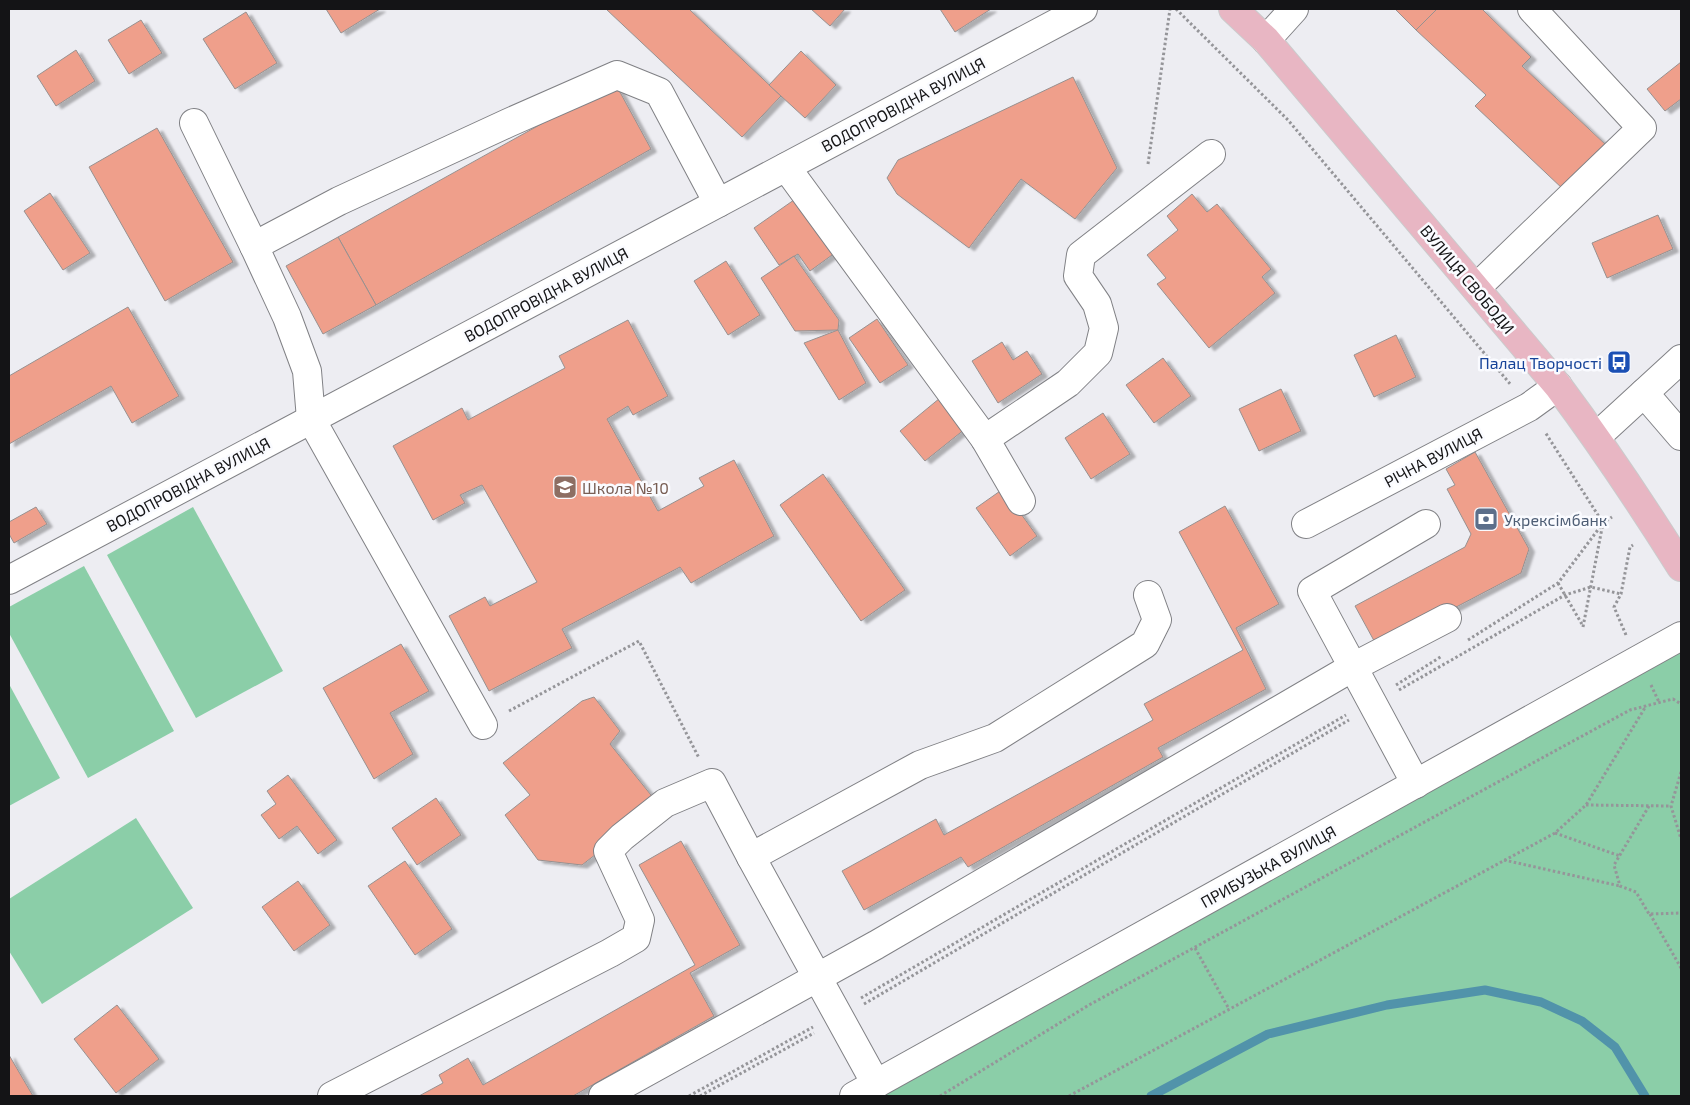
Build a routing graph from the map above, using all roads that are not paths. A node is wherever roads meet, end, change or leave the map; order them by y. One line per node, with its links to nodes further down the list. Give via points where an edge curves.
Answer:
1 (1083, 9): 8 (street, ВОДОПРОВІДНА ВУЛИЦЯ)
2 (1233, 9): 5 (main road, ВУЛИЦЯ СВОБОДИ)
3 (1294, 9): 5 (street)
4 (1532, 9): 11 (street, via 1642,128)
5 (1266, 40): 11 (main road, ВУЛИЦЯ СВОБОДИ)
6 (194, 123): 10 (street)
7 (1211, 154): 18 (street, via 1081,256 1078,276 1097,304 1104,328 1098,353 1068,383)
8 (786, 167): 9 (street, ВОДОПРОВІДНА ВУЛИЦЯ); 18 (street)
9 (718, 202): 10 (street, via 659,92 617,75 339,201); 15 (street, ВОДОПРОВІДНА ВУЛИЦЯ)
10 (254, 246): 15 (street, via 287,317 307,371)
11 (1476, 288): 13 (main road, ВУЛИЦЯ СВОБОДИ)
12 (1681, 359): 14 (street)
13 (1558, 386): 17 (main road, ВУЛИЦЯ СВОБОДИ); 20 (street, РІЧНА ВУЛИЦЯ, via 1529,407)
14 (1644, 392): 16 (street); 17 (street)
15 (311, 419): 23 (street, ВОДОПРОВІДНА ВУЛИЦЯ); 28 (street)
16 (1681, 436)
17 (1596, 437): 22 (main road, ВУЛИЦЯ СВОБОДИ)
18 (985, 439): 19 (street)
19 (1021, 501)
20 (1306, 524)
21 (1426, 524): 27 (street, via 1312,591)
22 (1681, 567)
23 (9, 580)
24 (1148, 595): 30 (street, via 1157,620 1145,644 995,738 920,765)
25 (1447, 618): 27 (street)
26 (1681, 636): 29 (street, ПРИБУЗЬКА ВУЛИЦЯ)
27 (1353, 668): 29 (street); 31 (street)
28 (483, 725)
29 (1416, 784): 32 (street, ПРИБУЗЬКА ВУЛИЦЯ)
30 (750, 856): 31 (street); 33 (street, via 712,783 665,803 608,851 640,920 636,938)
31 (818, 976): 32 (street, via 839,1015); 34 (street)
32 (865, 1090)
33 (332, 1096)
34 (603, 1096)

